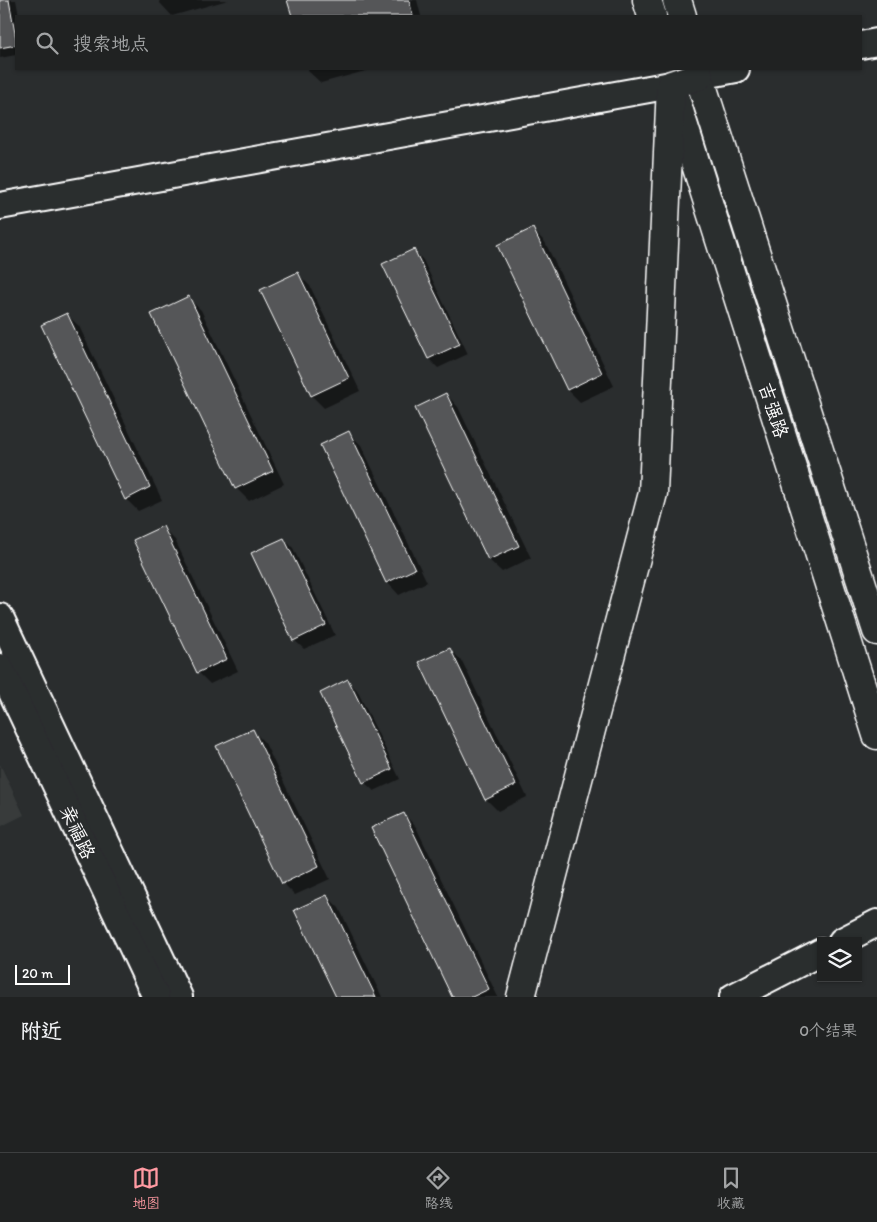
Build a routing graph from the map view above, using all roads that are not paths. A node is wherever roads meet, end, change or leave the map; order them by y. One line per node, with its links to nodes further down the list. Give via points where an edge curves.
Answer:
1 (647, 0): 3 (main road)
2 (677, 0): 4 (main road)
3 (652, 15)
4 (682, 15)
5 (877, 42): 6 (street)
6 (862, 45)
7 (723, 70): 8 (street)
8 (698, 72): 9 (main road); 12 (main road, 吉强路)
9 (669, 77): 10 (street); 14 (main road, 吉强路); 20 (main road, via 653,493)
10 (0, 206)
11 (0, 617): 19 (street)
12 (877, 631)
13 (0, 667): 18 (street, 亲福路)
14 (877, 735)
15 (877, 923): 16 (street)
16 (850, 937)
17 (817, 954): 21 (street)
18 (156, 997)
19 (179, 997)
20 (521, 997)
21 (733, 997)

